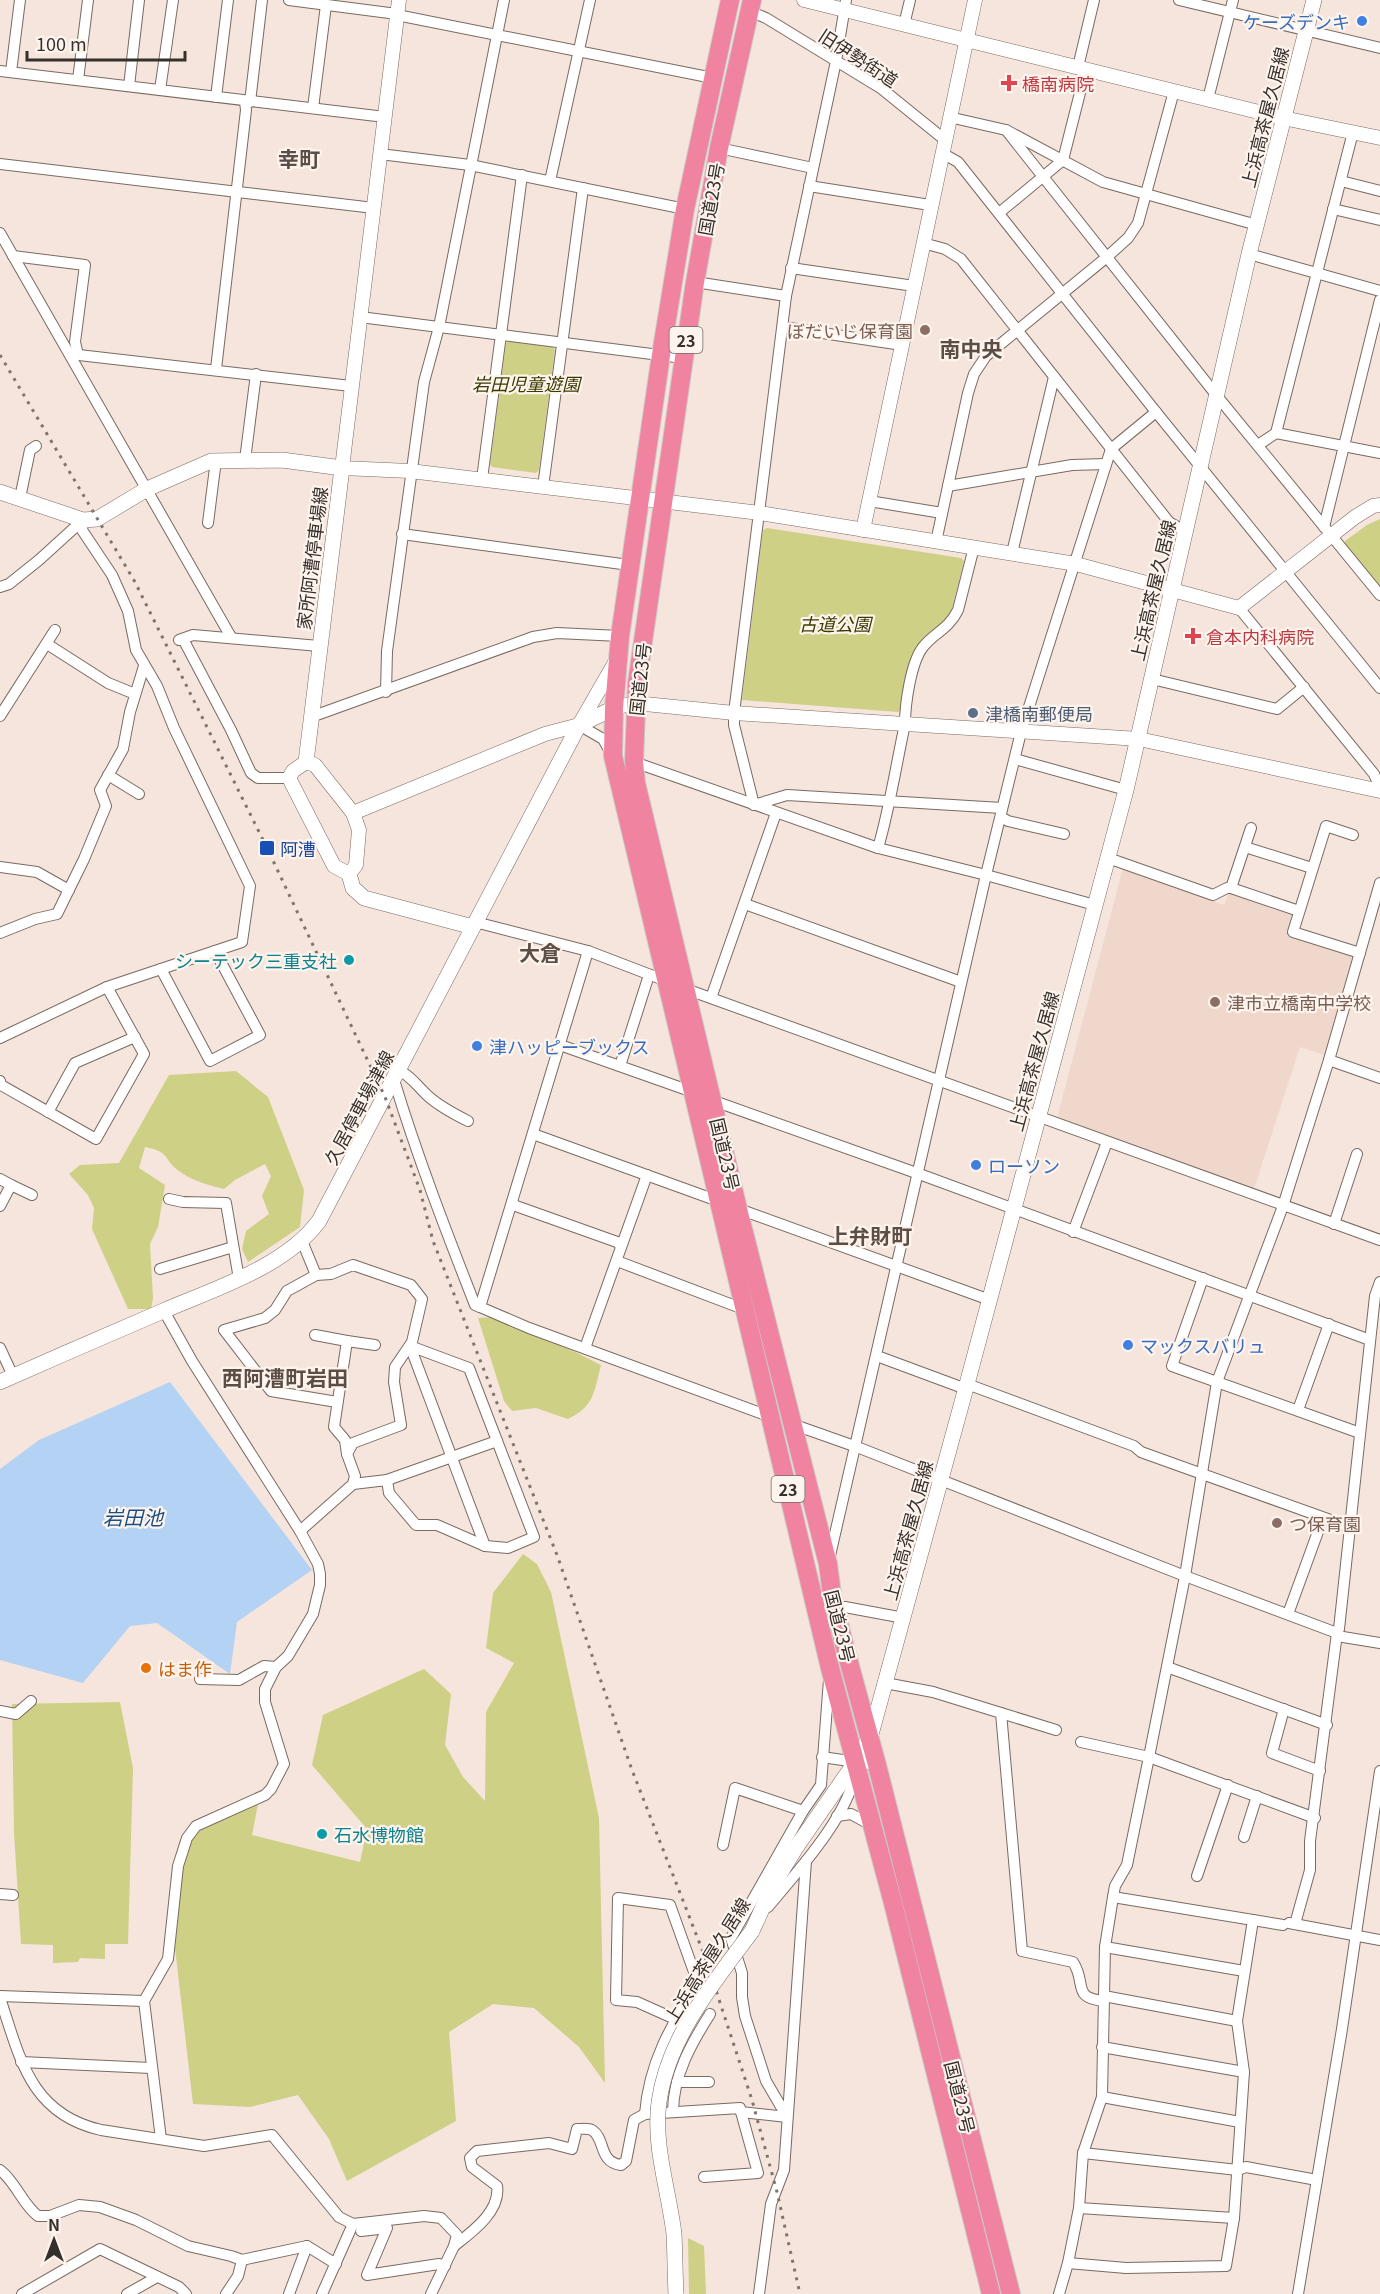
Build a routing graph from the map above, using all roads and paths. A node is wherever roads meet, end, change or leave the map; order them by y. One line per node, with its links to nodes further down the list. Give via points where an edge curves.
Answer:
1 (20, 0): 31 (street)
2 (88, 0): 33 (street)
3 (139, 0): 34 (street)
4 (173, 0): 35 (street)
5 (228, 0): 37 (street)
6 (262, 0): 39 (street)
7 (289, 0): 18 (street)
8 (504, 0): 25 (street)
9 (590, 0): 28 (street)
10 (730, 0): 32 (highway, 国道23号 / 23)
11 (804, 0): 20 (street)
12 (910, 0): 23 (street)
13 (975, 0): 26 (street)
14 (1094, 0): 30 (street)
15 (1179, 0): 22 (street)
16 (1233, 0): 22 (street)
17 (1314, 0): 24 (main road, 上浜高茶屋久居線)
18 (326, 5): 21 (street); 40 (street)
19 (751, 5): 29 (street, 旧伊勢街道); 48 (highway, 国道23号 / 23)
20 (845, 5): 23 (street); 29 (street)
21 (398, 10): 25 (street); 41 (street)
22 (1230, 12): 24 (street); 38 (street)
23 (904, 25): 26 (street)
24 (1306, 30): 27 (street); 43 (main road, 上浜高茶屋久居線)
25 (496, 35): 28 (street); 52 (street)
26 (966, 40): 30 (street); 42 (street)
27 (1380, 48)
28 (579, 51): 32 (street); 56 (street)
29 (836, 61): 47 (street, 旧伊勢街道, via 882,89); 53 (street)
30 (1082, 68): 36 (street); 50 (street)
31 (5, 71): 33 (street)
32 (714, 78): 66 (highway, 国道23号 / 23)
33 (78, 80): 34 (street)
34 (129, 87): 35 (street)
35 (160, 90): 37 (street)
36 (1174, 90): 38 (street); 62 (street)
37 (216, 98): 39 (street)
38 (1208, 99): 43 (street)
39 (247, 101): 40 (street); 60 (street)
40 (313, 108): 41 (street)
41 (385, 117): 49 (street)
42 (949, 117): 44 (street); 47 (street)
43 (1283, 118): 45 (street); 69 (main road, 上浜高茶屋久居線)
44 (1006, 130): 50 (street); 55 (street)
45 (1353, 132): 46 (street); 57 (street)
46 (1380, 138)
47 (944, 146): 63 (street); 67 (street, 旧伊勢街道)
48 (719, 148): 53 (street); 77 (highway, 国道23号 / 23)
49 (380, 154): 52 (street); 64 (street)
50 (1063, 160): 55 (street); 62 (street, via 1103,182)
51 (0, 164): 60 (street)
52 (470, 165): 54 (street); 84 (street)
53 (813, 168): 58 (street)
54 (522, 175): 56 (street); 87 (street)
55 (1045, 177): 67 (street); 74 (street)
56 (550, 181): 59 (street)
57 (1341, 181): 61 (street); 65 (street)
58 (809, 186): 63 (street); 75 (street)
59 (583, 188): 66 (street); 88 (street)
60 (237, 191): 64 (street); 93 (street)
61 (1380, 191)
62 (1146, 194): 69 (street); 74 (street, via 1135,228)
63 (930, 206): 71 (street)
64 (374, 208): 83 (street)
65 (1333, 208): 68 (street); 76 (street)
66 (685, 209): 91 (highway, 国道23号 / 23)
67 (999, 213): 80 (street, 旧伊勢街道)
68 (1380, 220)
69 (1257, 225): 72 (main road, 上浜高茶屋久居線)
70 (0, 233): 73 (street)
71 (923, 243): 78 (street); 86 (street, via 945,249 961,259)
72 (1250, 254): 76 (street); 97 (main road, 上浜高茶屋久居線)
73 (13, 256): 90 (street); 90 (street, via 85,265)
74 (1107, 257): 80 (street); 97 (street)
75 (791, 268): 78 (street); 81 (street)
76 (1317, 273): 79 (street); 99 (street)
77 (695, 282): 81 (street); 92 (highway, 国道23号 / 23)
78 (914, 286): 89 (street)
79 (1380, 291)
80 (1062, 292): 86 (street); 98 (street, 旧伊勢街道)
81 (786, 296): 85 (street)
82 (1380, 300): 102 (street)
83 (360, 317): 84 (street); 96 (street)
84 (439, 327): 87 (street); 110 (street, via 424,382)
85 (783, 327): 89 (street); 122 (street)
86 (1016, 330): 95 (street); 113 (street, via 986,356 974,374)
87 (501, 335): 88 (street); 112 (street)
88 (562, 343): 91 (street); 114 (street)
89 (902, 345): 120 (street)
90 (74, 354): 93 (street); 115 (street)
91 (661, 355): 92 (street); 118 (highway, 国道23号 / 23)
92 (683, 358): 119 (highway, 国道23号 / 23)
93 (216, 369): 94 (street)
94 (256, 374): 96 (street); 106 (street)
95 (1054, 377): 103 (street); 111 (street)
96 (351, 386): 109 (street)
97 (1216, 396): 100 (street); 108 (main road, 上浜高茶屋久居線)
98 (1156, 412): 103 (street); 108 (street, 旧伊勢街道)
99 (1276, 433): 100 (street); 102 (street)
100 (1258, 445): 128 (street)
101 (36, 446): 117 (street, via 30,450)
102 (1344, 446): 104 (street); 128 (street)
103 (1111, 448): 107 (street); 127 (street, via 1169,522)
104 (1380, 453)
105 (216, 460): 106 (main road, 家所阿漕停車場線); 115 (main road, 家所阿漕停車場線); 125 (street)
106 (245, 460): 109 (main road, 家所阿漕停車場線, via 282,460)
107 (1106, 464): 111 (street); 133 (street)
108 (1201, 467): 127 (main road, 上浜高茶屋久居線); 135 (street, 旧伊勢街道)
109 (342, 468): 110 (street); 144 (main road, 家所阿漕停車場線)
110 (410, 471): 112 (street); 129 (street)
111 (1031, 472): 113 (street); 132 (street)
112 (482, 479): 114 (street)
113 (948, 486): 123 (street)
114 (543, 487): 118 (street)
115 (147, 489): 124 (main road, 家所阿漕停車場線, via 97,519); 142 (street)
116 (0, 492): 117 (main road)
117 (20, 498): 124 (main road)
118 (639, 499): 119 (street); 134 (highway, 国道23号 / 23)
119 (662, 501): 122 (street); 152 (highway, 国道23号 / 23)
120 (869, 501): 123 (street); 126 (street)
121 (1380, 505): 128 (street)
122 (759, 513): 126 (street); 154 (street)
123 (942, 513): 130 (street)
124 (83, 520): 136 (street, via 16,579); 146 (street, via 82,530 112,575 128,611 136,650)
125 (208, 523)
126 (863, 530): 130 (street)
127 (1186, 532): 137 (main road, 上浜高茶屋久居線)
128 (1328, 532): 135 (street); 138 (street)
129 (402, 534): 134 (street); 150 (street, via 387,651)
130 (936, 542): 131 (street)
131 (974, 547): 132 (street); 157 (street, via 954,619 922,648 916,661)
132 (1012, 554): 133 (street)
133 (1076, 564): 137 (street); 159 (street)
134 (629, 565): 141 (highway, 国道23号 / 23)
135 (1286, 573): 139 (street); 149 (street, 旧伊勢街道)
136 (0, 587)
137 (1172, 591): 139 (street); 147 (main road, 上浜高茶屋久居線)
138 (1380, 595)
139 (1239, 608): 148 (street)
140 (55, 630): 143 (street)
141 (620, 636): 145 (highway, 国道23号 / 23); 150 (street, via 557,633 533,638)
142 (231, 637): 144 (street); 166 (street, via 193,635 181,640 251,773 258,778)
143 (47, 644): 151 (street); 155 (street)
144 (320, 646): 156 (main road, 家所阿漕停車場線)
145 (618, 658): 153 (highway, 国道23号 / 23); 158 (street)
146 (144, 666): 151 (street); 193 (street, via 157,686 250,886 242,942)
147 (1152, 679): 148 (street, via 1277,710); 160 (main road, 上浜高茶屋久居線)
148 (1304, 687): 167 (street, via 1374,774)
149 (1380, 688)
150 (386, 692): 156 (street)
151 (135, 694): 165 (street, via 123,749)
152 (635, 703): 153 (street); 154 (street); 164 (highway, 国道23号 / 23)
153 (614, 708): 158 (main road); 161 (highway, 国道23号 / 23)
154 (734, 713): 157 (street); 171 (street)
155 (0, 716)
156 (311, 717): 163 (main road, 家所阿漕停車場線)
157 (905, 724): 159 (street); 170 (street)
158 (579, 725): 161 (street, via 603,739); 173 (street, via 545,734); 191 (main road, 久居停車場津線)
159 (1021, 732): 160 (street); 162 (street)
160 (1138, 739): 167 (street); 168 (main road, 上浜高茶屋久居線)
161 (613, 756): 198 (highway, 国道23号 / 23)
162 (1015, 759): 168 (street); 172 (street)
163 (306, 762): 166 (street); 173 (street, via 315,765)
164 (634, 762): 171 (street); 201 (highway, 国道23号 / 23)
165 (108, 775): 169 (street); 186 (street, via 100,790 106,806)
166 (289, 778): 183 (street, via 334,866)
167 (1380, 789)
168 (1126, 790): 180 (main road, 上浜高茶屋久居線)
169 (139, 794)
170 (889, 801): 171 (street, via 787,795); 172 (street); 179 (street)
171 (754, 805): 174 (street)
172 (1002, 812): 176 (street, via 1008,820); 184 (street)
173 (353, 813): 183 (street, via 359,830 356,865)
174 (776, 813): 179 (street); 188 (street)
175 (1251, 828): 178 (street)
176 (1064, 834)
177 (1353, 835): 182 (street, via 1326,826)
178 (1245, 847): 182 (street); 185 (street)
179 (878, 848): 184 (street)
180 (1108, 858): 185 (street, via 1213,895); 189 (main road, 上浜高茶屋久居線)
181 (0, 867): 186 (street, via 37,872)
182 (1312, 868): 190 (street)
183 (349, 874): 191 (main road, via 353,888 364,898)
184 (986, 875): 189 (street); 199 (street)
185 (1231, 888): 190 (street)
186 (69, 890): 192 (street, via 57,914)
187 (1379, 890): 195 (street)
188 (745, 904): 199 (street); 202 (street)
189 (1095, 905): 215 (main road, 上浜高茶屋久居線)
190 (1299, 911): 195 (street, via 1293,932)
191 (474, 925): 194 (street); 208 (main road, 久居停車場津線)
192 (0, 933)
193 (215, 951): 196 (street); 196 (street, via 260,1035 210,1061)
194 (588, 951): 197 (street); 205 (street)
195 (1360, 953): 206 (street)
196 (161, 969): 200 (street)
197 (649, 975): 198 (street); 207 (street)
198 (668, 982): 201 (street); 212 (highway, 国道23号 / 23)
199 (962, 982): 210 (street)
200 (107, 987): 203 (street); 204 (street)
201 (686, 989): 202 (street); 213 (highway, 国道23号 / 23)
202 (711, 998): 210 (street)
203 (135, 1037): 214 (street, via 75,1063); 214 (street, via 144,1054 96,1139)
204 (0, 1038)
205 (560, 1045): 207 (street); 217 (street)
206 (1329, 1060): 209 (street); 229 (street)
207 (620, 1066): 212 (street)
208 (397, 1075): 216 (street, via 410,1076 436,1102); 235 (main road, 久居停車場津線, via 319,1221); 247 (street, via 414,1143 475,1305)
209 (1380, 1078)
210 (939, 1081): 215 (street); 220 (street)
211 (0, 1082): 214 (street)
212 (693, 1092): 227 (highway, 国道23号 / 23)
213 (714, 1101): 220 (street); 230 (highway, 国道23号 / 23)
214 (48, 1112)
215 (1039, 1117): 218 (street); 231 (main road, 上浜高茶屋久居線)
216 (468, 1121)
217 (533, 1134): 221 (street); 226 (street)
218 (1107, 1142): 229 (street); 233 (street)
219 (1357, 1154): 232 (street)
220 (918, 1174): 231 (street); 239 (street)
221 (647, 1175): 227 (street); 236 (street)
222 (0, 1179): 223 (street)
223 (11, 1185): 224 (street); 228 (street)
224 (32, 1195)
225 (169, 1199): 237 (street, via 226,1203)
226 (512, 1202): 236 (street); 247 (street)
227 (720, 1202): 230 (street); 248 (highway, 国道23号 / 23)
228 (0, 1206)
229 (1283, 1206): 232 (street); 245 (street)
230 (738, 1209): 239 (street); 265 (highway, 国道23号 / 23)
231 (1014, 1209): 233 (street); 246 (main road, 上浜高茶屋久居線)
232 (1334, 1224): 234 (street)
233 (1074, 1233): 242 (street)
234 (1380, 1240)
235 (302, 1241): 241 (street); 243 (main road, 久居停車場津線)
236 (621, 1246): 238 (street)
237 (233, 1247): 240 (street); 243 (street)
238 (617, 1261): 248 (street); 257 (street)
239 (898, 1266): 246 (street); 258 (street)
240 (159, 1269)
241 (316, 1275): 255 (street, via 354,1265 411,1285 422,1299); 262 (street, via 287,1291 265,1318 224,1330 271,1390)
242 (1203, 1278): 245 (street); 260 (street, via 1172,1366)
243 (239, 1279): 249 (main road, 久居停車場津線)
244 (1380, 1282): 252 (street)
245 (1250, 1295): 250 (street); 260 (street)
246 (990, 1300): 261 (main road, 上浜高茶屋久居線)
247 (480, 1307): 257 (street)
248 (746, 1310): 264 (highway, 国道23号 / 23)
249 (164, 1311): 259 (main road, 久居停車場津線); 277 (street)
250 (1329, 1324): 252 (street); 263 (street)
251 (315, 1335): 253 (street)
252 (1370, 1340): 266 (street)
253 (347, 1341): 254 (street); 262 (street)
254 (375, 1345)
255 (410, 1346): 267 (street, via 470,1368); 269 (street, via 394,1375 400,1425 353,1443); 270 (street)
256 (0, 1348): 259 (street)
257 (585, 1348): 264 (street)
258 (877, 1356): 261 (street); 268 (street)
259 (6, 1379)
260 (1217, 1382): 263 (street); 271 (street)
261 (967, 1386): 271 (street); 272 (main road, 上浜高茶屋久居線)
262 (337, 1402): 269 (street, via 334,1427 345,1440)
263 (1298, 1410): 266 (street)
264 (771, 1417): 265 (street); 288 (highway, 国道23号 / 23)
265 (792, 1424): 268 (street); 279 (highway, 国道23号 / 23)
266 (1360, 1433): 276 (street)
267 (497, 1441): 270 (street); 278 (street, via 534,1537 508,1548)
268 (857, 1447): 272 (street); 279 (street)
269 (347, 1454): 274 (street, via 355,1476)
270 (452, 1458): 273 (street); 278 (street)
271 (1202, 1473): 275 (street); 280 (street)
272 (941, 1479): 280 (street); 283 (main road, 上浜高茶屋久居線)
273 (387, 1480): 274 (street); 278 (street, via 388,1493 416,1525 437,1525)
274 (353, 1484): 277 (street)
275 (1323, 1518): 276 (street); 282 (street)
276 (1350, 1527): 284 (street)
277 (300, 1531): 286 (street, via 318,1564 320,1586 313,1614 288,1656)
278 (485, 1546)
279 (828, 1564): 281 (highway, 国道23号 / 23)
280 (1185, 1576): 282 (street); 287 (street)
281 (835, 1608): 283 (street); 297 (highway, 国道23号 / 23)
282 (1288, 1614): 284 (street)
283 (904, 1618): 290 (main road, 上浜高茶屋久居線)
284 (1337, 1634): 285 (street); 295 (street)
285 (1380, 1643)
286 (276, 1667): 289 (street, via 264,1666 239,1680); 328 (street, via 265,1689 265,1702 283,1769 265,1795 196,1826 189,1833 178,1866 168,1959)
287 (1167, 1667): 292 (street); 300 (street)
288 (830, 1668): 299 (street); 301 (highway, 国道23号 / 23)
289 (200, 1679)
290 (885, 1683): 294 (street, via 933,1692); 297 (main road, 上浜高茶屋久居線)
291 (31, 1701): 293 (street, via 16,1714)
292 (1284, 1709): 295 (street); 303 (street, via 1272,1753)
293 (0, 1711)
294 (1001, 1713): 296 (street); 327 (street, via 1022,1952 1073,1962 1085,1996 1091,2000)
295 (1327, 1725): 303 (street)
296 (1056, 1730)
297 (870, 1738): 301 (main road, 上浜高茶屋久居線); 302 (highway, 国道23号 / 23)
298 (1082, 1742): 300 (street)
299 (822, 1757): 301 (street); 307 (street, via 821,1785)
300 (1149, 1757): 305 (street); 318 (street, via 1127,1865)
301 (856, 1761): 302 (street); 308 (street, via 852,1790); 310 (highway, 国道23号 / 23); 320 (main road, 上浜高茶屋久居線, via 795,1849)
302 (877, 1765): 370 (highway, 国道23号 / 23)
303 (1320, 1771): 309 (street)
304 (1380, 1771): 312 (street)
305 (1228, 1785): 306 (street); 315 (street)
306 (1257, 1796): 309 (street); 311 (street)
307 (803, 1811): 313 (street, via 735,1788); 342 (street, via 731,1938 742,1973 745,2016 766,2081)
308 (837, 1816): 310 (street, via 851,1814); 314 (street)
309 (1315, 1818): 321 (street, via 1310,1870)
310 (873, 1826): 369 (highway, 国道23号 / 23)
311 (1244, 1837)
312 (1375, 1839): 322 (street)
313 (723, 1845)
314 (806, 1861): 320 (street); 342 (street)
315 (1197, 1875)
316 (0, 1894): 317 (street)
317 (13, 1895)
318 (1113, 1897): 319 (street); 324 (street)
319 (1253, 1920): 321 (street); 325 (street)
320 (755, 1924): 367 (main road, 上浜高茶屋久居線, bridge, via 689,2021 673,2050 662,2087 658,2126 674,2234)
321 (1287, 1924): 322 (street)
322 (1357, 1935): 323 (street); 349 (street)
323 (1380, 1940)
324 (1105, 1947): 325 (street); 327 (street)
325 (1244, 1971): 331 (street)
326 (0, 1997): 328 (street); 333 (street)
327 (1104, 1999): 331 (street); 332 (street)
328 (144, 2001): 334 (street)
329 (710, 2014): 336 (street, via 681,2066)
330 (675, 2019): 330 (street, via 699,1983 670,1905 618,1898 616,2000 637,2002); 341 (street, via 654,2065)
331 (1237, 2021): 335 (street)
332 (1102, 2047): 335 (street); 338 (street)
333 (21, 2062): 334 (street); 344 (street, via 39,2094 66,2117 86,2127)
334 (152, 2068): 344 (street)
335 (1244, 2072): 343 (street)
336 (677, 2082): 337 (street); 339 (street)
337 (709, 2082)
338 (1102, 2097): 343 (street); 345 (street)
339 (673, 2112): 340 (street, via 740,2108); 341 (street)
340 (741, 2112): 342 (street); 348 (street, via 758,2173)
341 (645, 2114): 354 (street, via 634,2120 626,2161 621,2165 612,2163 590,2129 578,2129 572,2149 549,2143 477,2151 470,2163 497,2186 496,2204)
342 (787, 2117): 368 (street, via 784,2170 771,2204)
343 (1240, 2122): 347 (street)
344 (160, 2139): 352 (street, via 204,2145 272,2135 339,2217)
345 (1083, 2153): 347 (street); 350 (street)
346 (0, 2170): 355 (street, via 38,2216 50,2216 79,2205 99,2207 188,2246)
347 (1238, 2170): 349 (street, via 1246,2167); 351 (street)
348 (704, 2177)
349 (1317, 2180): 372 (street)
350 (1078, 2208): 351 (street); 356 (street)
351 (1234, 2218): 356 (street, via 1226,2266 1126,2268)
352 (357, 2227): 354 (street, via 424,2216 441,2218 457,2235); 357 (street); 358 (street, via 387,2228 367,2275)
353 (307, 2246): 355 (street); 357 (street); 364 (street)
354 (454, 2246): 358 (street)
355 (242, 2260): 363 (street, via 238,2276)
356 (1068, 2263): 371 (street)
357 (336, 2264): 365 (street)
358 (445, 2266): 366 (street)
359 (158, 2277): 360 (street, via 100,2249); 361 (street); 362 (street)
360 (22, 2294)
361 (128, 2294)
362 (186, 2294)
363 (226, 2294)
364 (289, 2294)
365 (322, 2294)
366 (431, 2294)
367 (676, 2294)
368 (759, 2294)
369 (991, 2294)
370 (1011, 2294)
371 (1059, 2294)
372 (1298, 2294)

